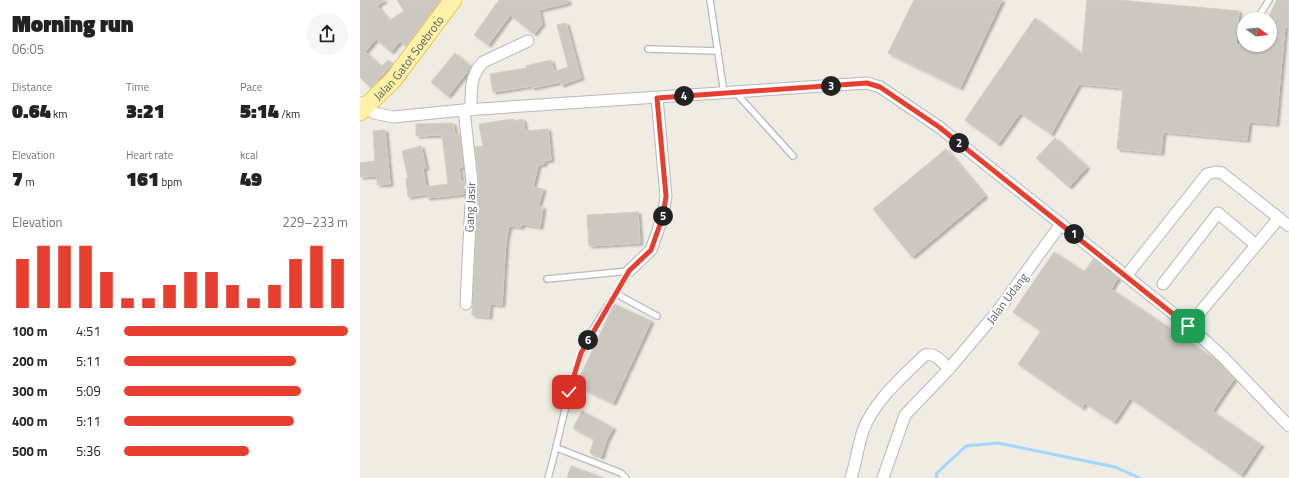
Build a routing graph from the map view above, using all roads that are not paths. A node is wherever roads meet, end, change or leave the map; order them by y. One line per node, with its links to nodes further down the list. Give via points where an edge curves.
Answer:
1 (453, 0): 10 (main road, Jalan Gatot Soebroto, via 393,80)
2 (710, 0): 7 (lane)
3 (1269, 0): 4 (lane)
4 (1262, 12)
5 (528, 41): 11 (street, Gang Jasir, via 483,62 477,68 471,86)
6 (648, 49): 7 (lane)
7 (718, 51): 8 (lane)
8 (730, 93): 9 (street); 12 (lane); 14 (street, via 867,83 880,87 939,127)
9 (657, 98): 11 (street); 17 (street, via 666,196 663,216 651,250)
10 (362, 106): 11 (street, via 374,113 388,116)
11 (468, 110): 22 (street, Gang Jasir, via 472,182)
12 (793, 156)
13 (1279, 218): 15 (street); 16 (street); 18 (street, via 1222,173 1207,174)
14 (1061, 224): 18 (street); 25 (street, Jalan Udang, via 997,312)
15 (1289, 226)
16 (1256, 245): 20 (street, via 1218,213); 23 (street)
17 (629, 271): 19 (lane); 21 (lane)
18 (1126, 276): 26 (street, via 1222,356)
19 (546, 279)
20 (1163, 284)
21 (617, 292): 24 (lane); 27 (lane, via 581,353 567,400)
22 (466, 304)
23 (1201, 311)
24 (657, 316)
25 (949, 369): 30 (street, via 929,354 897,382 869,417); 31 (street, Jalan Udang, via 905,415)
26 (1289, 426)
27 (557, 448): 28 (lane); 29 (lane, via 621,473)
28 (548, 478)
29 (626, 478)
30 (851, 478)
31 (883, 478)

